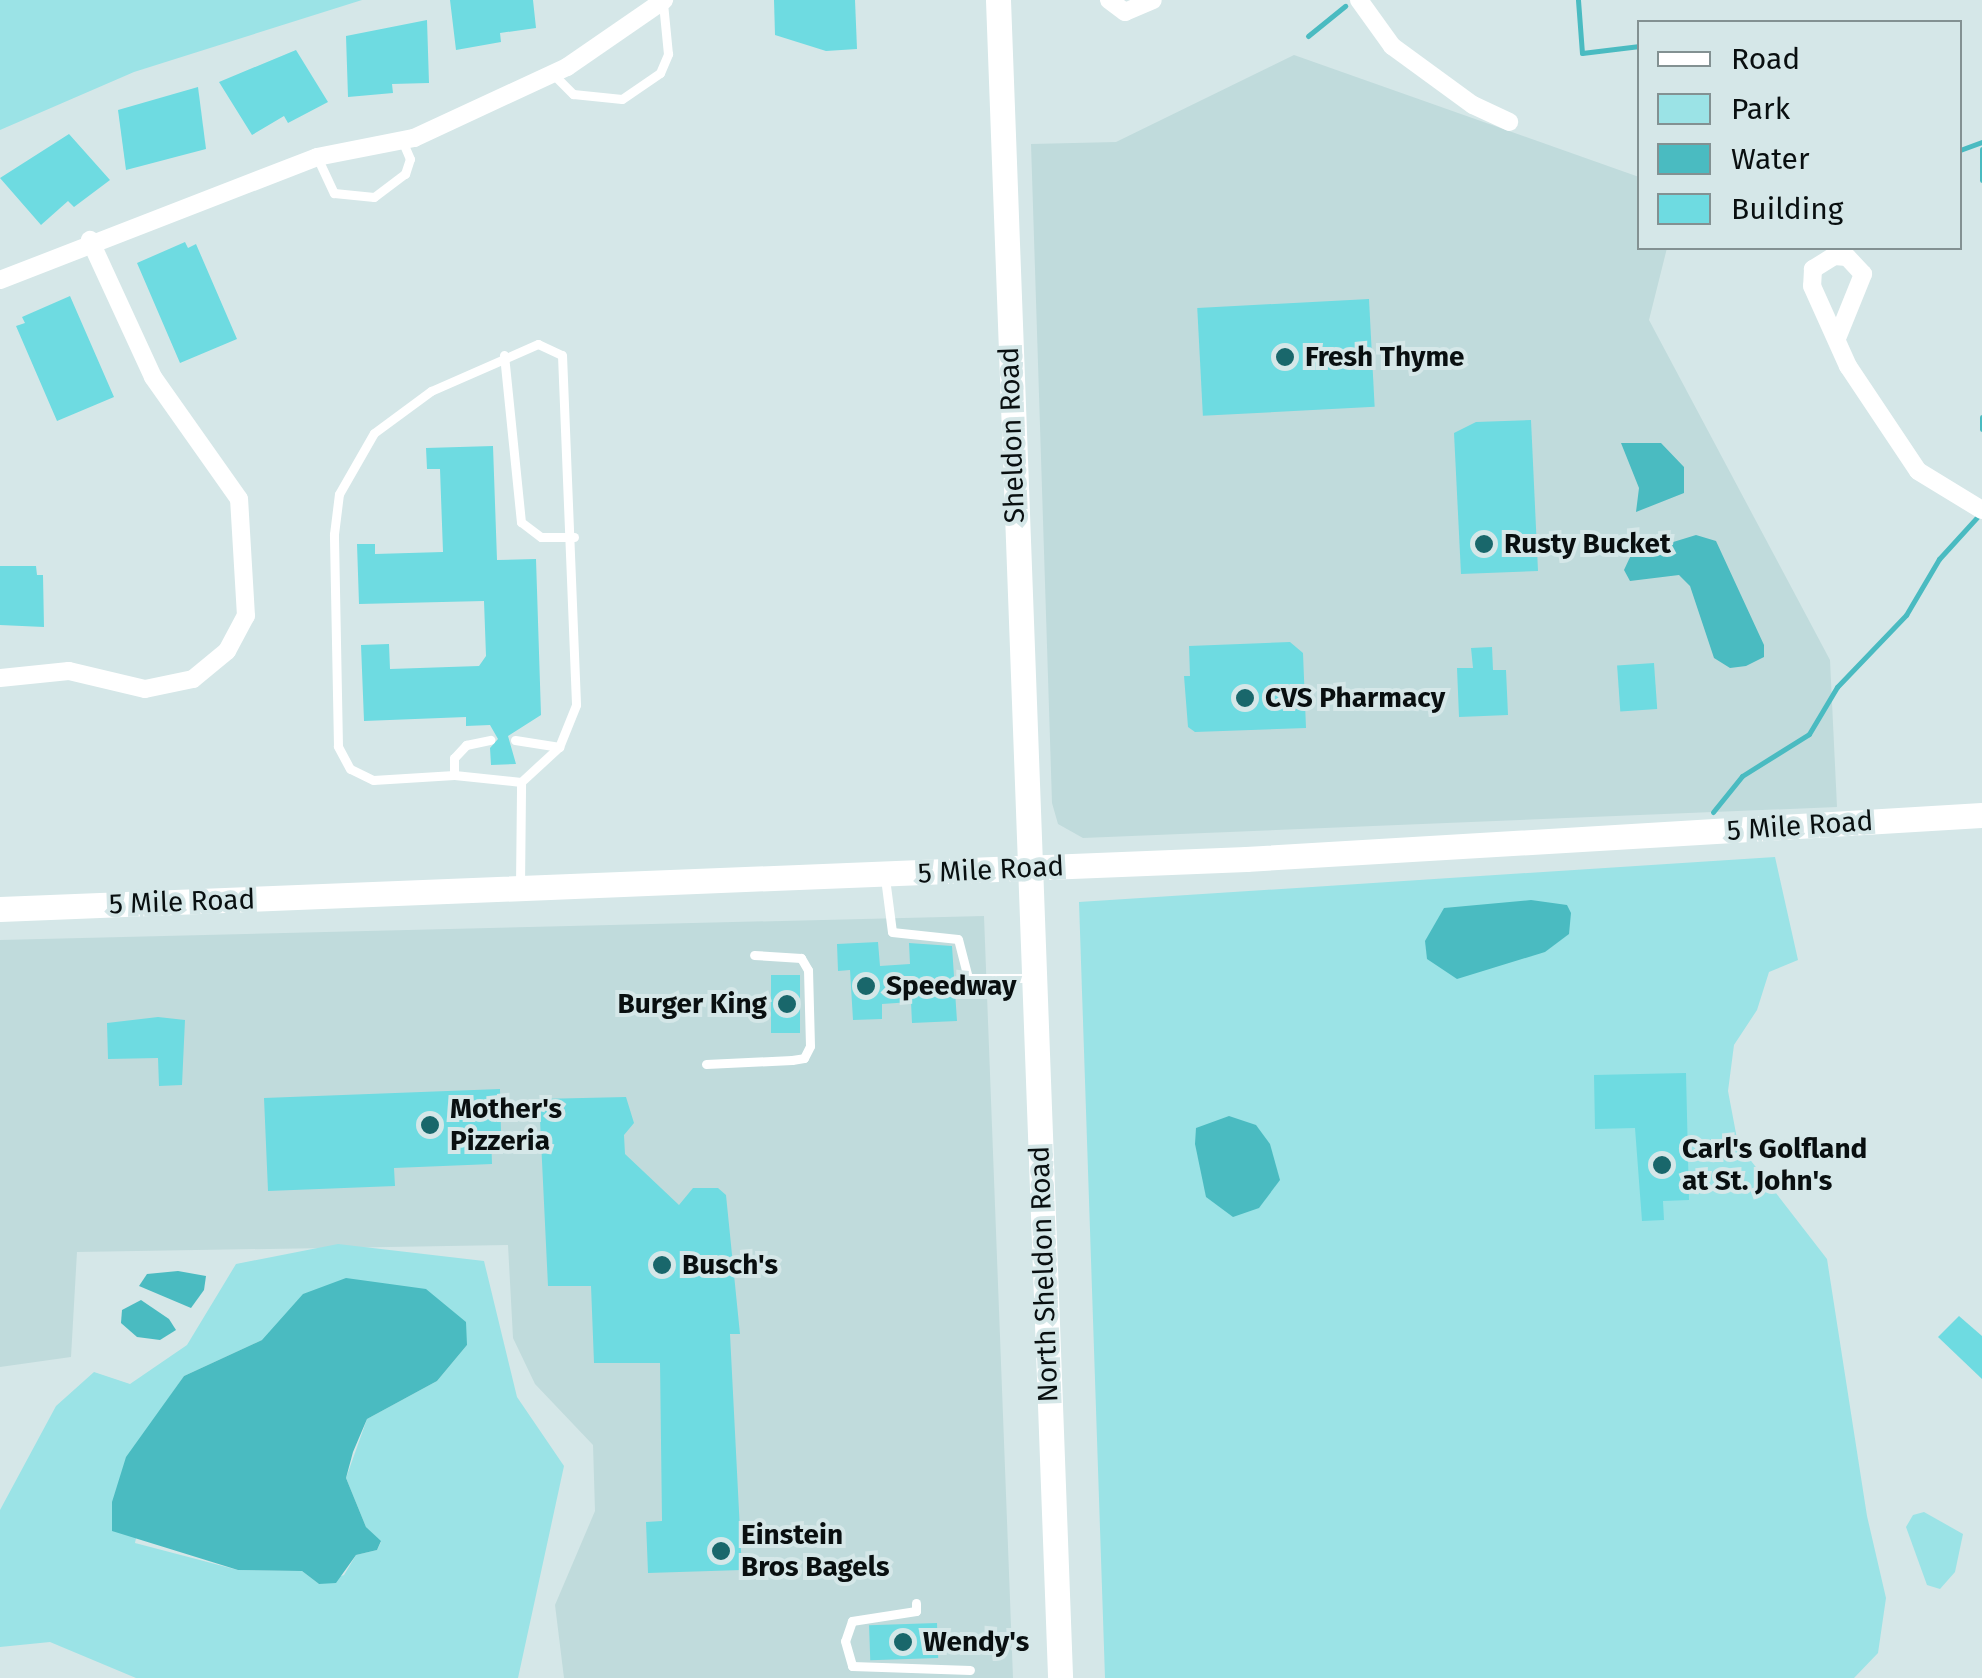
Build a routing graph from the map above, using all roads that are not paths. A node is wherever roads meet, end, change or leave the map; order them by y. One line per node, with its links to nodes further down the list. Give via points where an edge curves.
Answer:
1 (663, 0): 6 (street); 6 (lane, via 664,64 622,100 573,94)
2 (998, 0): 23 (street, Sheldon Road)
3 (1109, 0): 4 (street, via 1125,12)
4 (1153, 0)
5 (1359, 0): 7 (street, via 1392,46 1473,105)
6 (552, 73): 8 (street)
7 (1509, 122)
8 (402, 140): 9 (street); 9 (lane, via 410,158 405,174 374,196 334,193)
9 (317, 157): 10 (street)
10 (90, 240): 11 (street); 16 (street, via 153,377 239,498 246,616 227,651 193,679 145,688 69,672)
11 (0, 280)
12 (1838, 336): 14 (street, via 1848,366 1918,471)
13 (504, 354): 15 (lane, via 521,522 541,537); 15 (lane, via 538,344 562,355); 20 (lane, via 431,390 374,433 337,507 338,746 350,769 373,780)
14 (1982, 510)
15 (574, 537): 19 (lane, via 576,706)
16 (0, 679)
17 (490, 740): 20 (lane, via 466,745 454,758)
18 (515, 740): 19 (lane)
19 (559, 747): 21 (lane)
20 (454, 775): 21 (lane)
21 (521, 782): 25 (lane)
22 (1982, 815): 23 (street, 5 Mile Road)
23 (1027, 869): 24 (street, 5 Mile Road); 28 (street, North Sheldon Road)
24 (885, 875): 25 (street, 5 Mile Road); 28 (lane, via 892,932 958,939 968,978)
25 (520, 888): 26 (street, 5 Mile Road)
26 (0, 908)
27 (754, 955): 29 (lane, via 788,954 808,970 810,1046 804,1058)
28 (1032, 978): 32 (street, North Sheldon Road)
29 (706, 1064)
30 (916, 1603): 31 (lane, via 916,1612 852,1621 845,1642 852,1666)
31 (970, 1670)
32 (1060, 1678)

